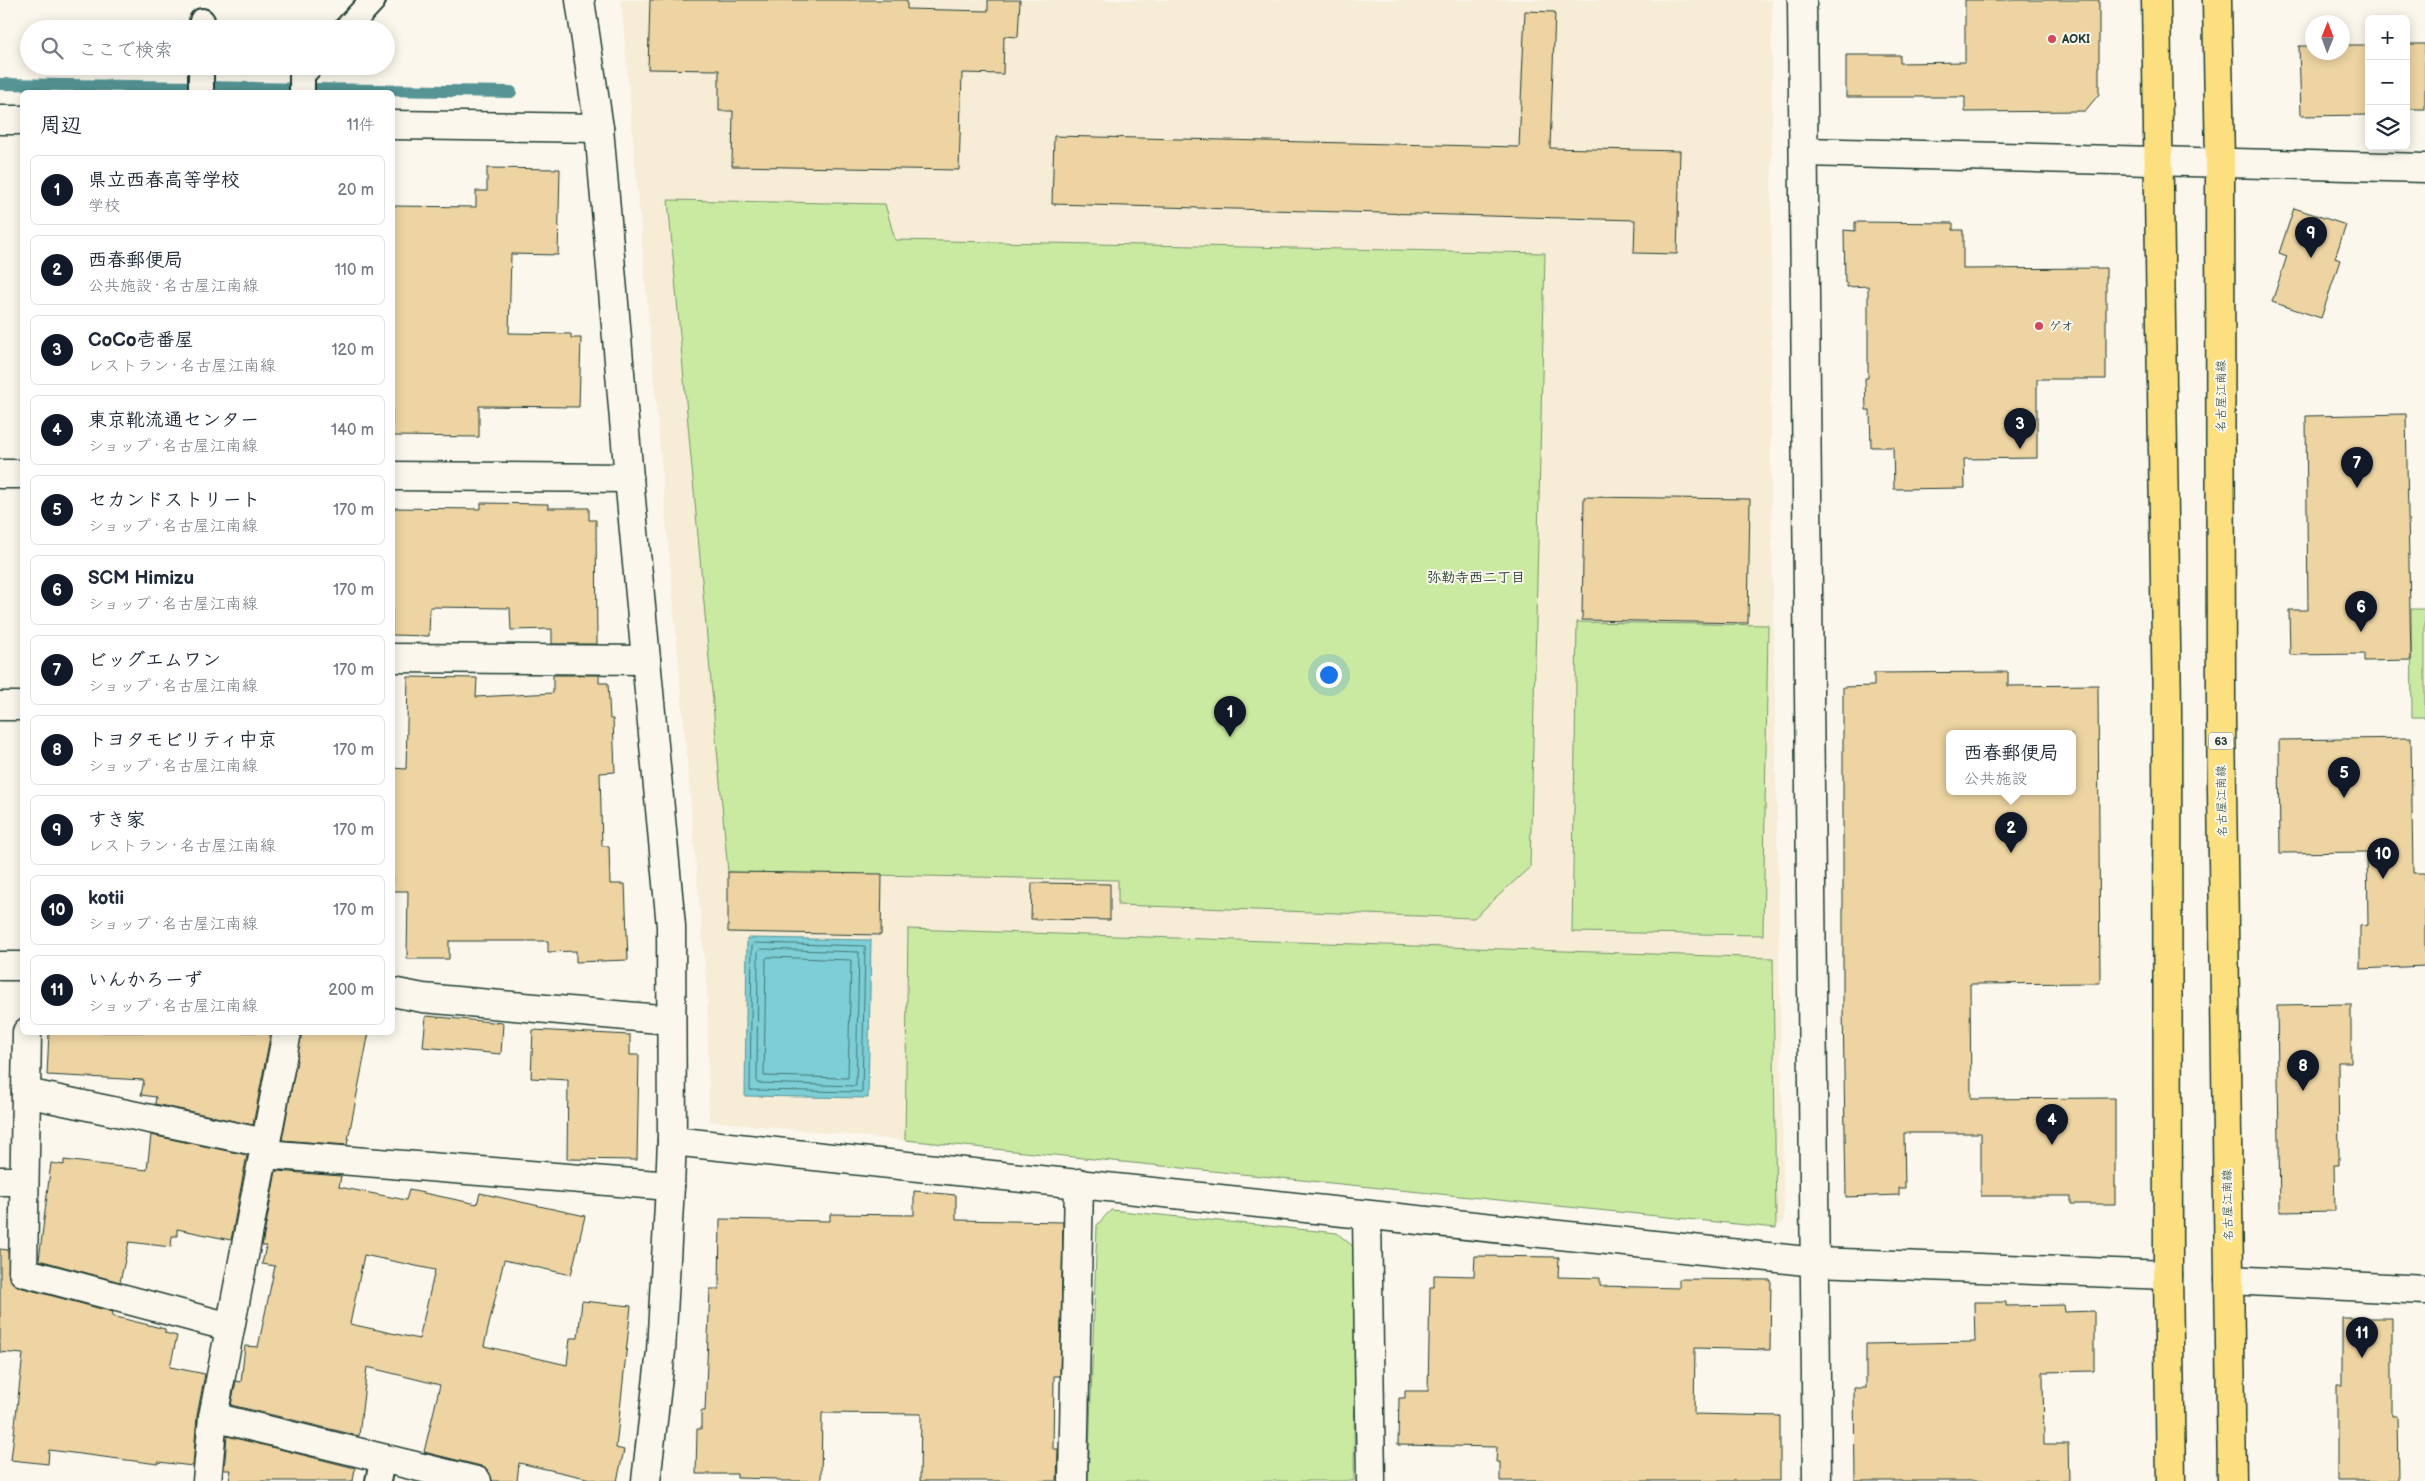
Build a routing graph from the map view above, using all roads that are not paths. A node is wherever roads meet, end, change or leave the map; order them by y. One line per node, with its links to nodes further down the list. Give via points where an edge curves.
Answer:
1 (373, 0): 6 (lane)
2 (580, 0): 10 (street)
3 (1802, 0): 11 (street)
4 (2156, 0): 12 (main road)
5 (2216, 0): 13 (main road, 名古屋江南線 / 63)
6 (354, 20)
7 (0, 120): 8 (street)
8 (20, 120)
9 (395, 125): 10 (street)
10 (600, 128): 18 (street)
11 (1804, 152): 12 (street); 36 (street)
12 (2159, 160): 13 (street); 37 (main road, via 2167,710)
13 (2220, 162): 14 (street); 38 (main road, 名古屋江南線 / 63, via 2221,720)
14 (2425, 168)
15 (0, 474): 16 (street)
16 (20, 474)
17 (395, 476): 18 (street)
18 (629, 478): 20 (street)
19 (395, 658): 20 (street)
20 (646, 660): 26 (street, via 671,926)
21 (0, 706): 22 (street)
22 (20, 706)
23 (0, 966): 24 (street)
24 (20, 966)
25 (395, 993): 26 (street, via 423,998)
26 (671, 1020): 30 (street)
27 (27, 1035): 29 (street)
28 (286, 1035): 31 (street)
29 (26, 1093): 31 (street); 32 (street)
30 (672, 1141): 33 (street); 34 (street)
31 (264, 1149): 34 (street); 40 (street)
32 (12, 1181): 40 (street, via 23,1272)
33 (1079, 1183): 35 (street); 46 (street)
34 (670, 1186): 45 (street, via 661,1352)
35 (1367, 1215): 36 (street); 47 (street)
36 (1815, 1262): 37 (street); 48 (street)
37 (2168, 1275): 49 (main road)
38 (2229, 1280): 39 (street); 50 (main road, 名古屋江南線 / 63)
39 (2425, 1290)
40 (230, 1327): 41 (street)
41 (213, 1417): 42 (street); 43 (street)
42 (381, 1470): 44 (street)
43 (207, 1481)
44 (476, 1481)
45 (646, 1481)
46 (1073, 1481)
47 (1371, 1481)
48 (1817, 1481)
49 (2171, 1481)
50 (2232, 1481)

